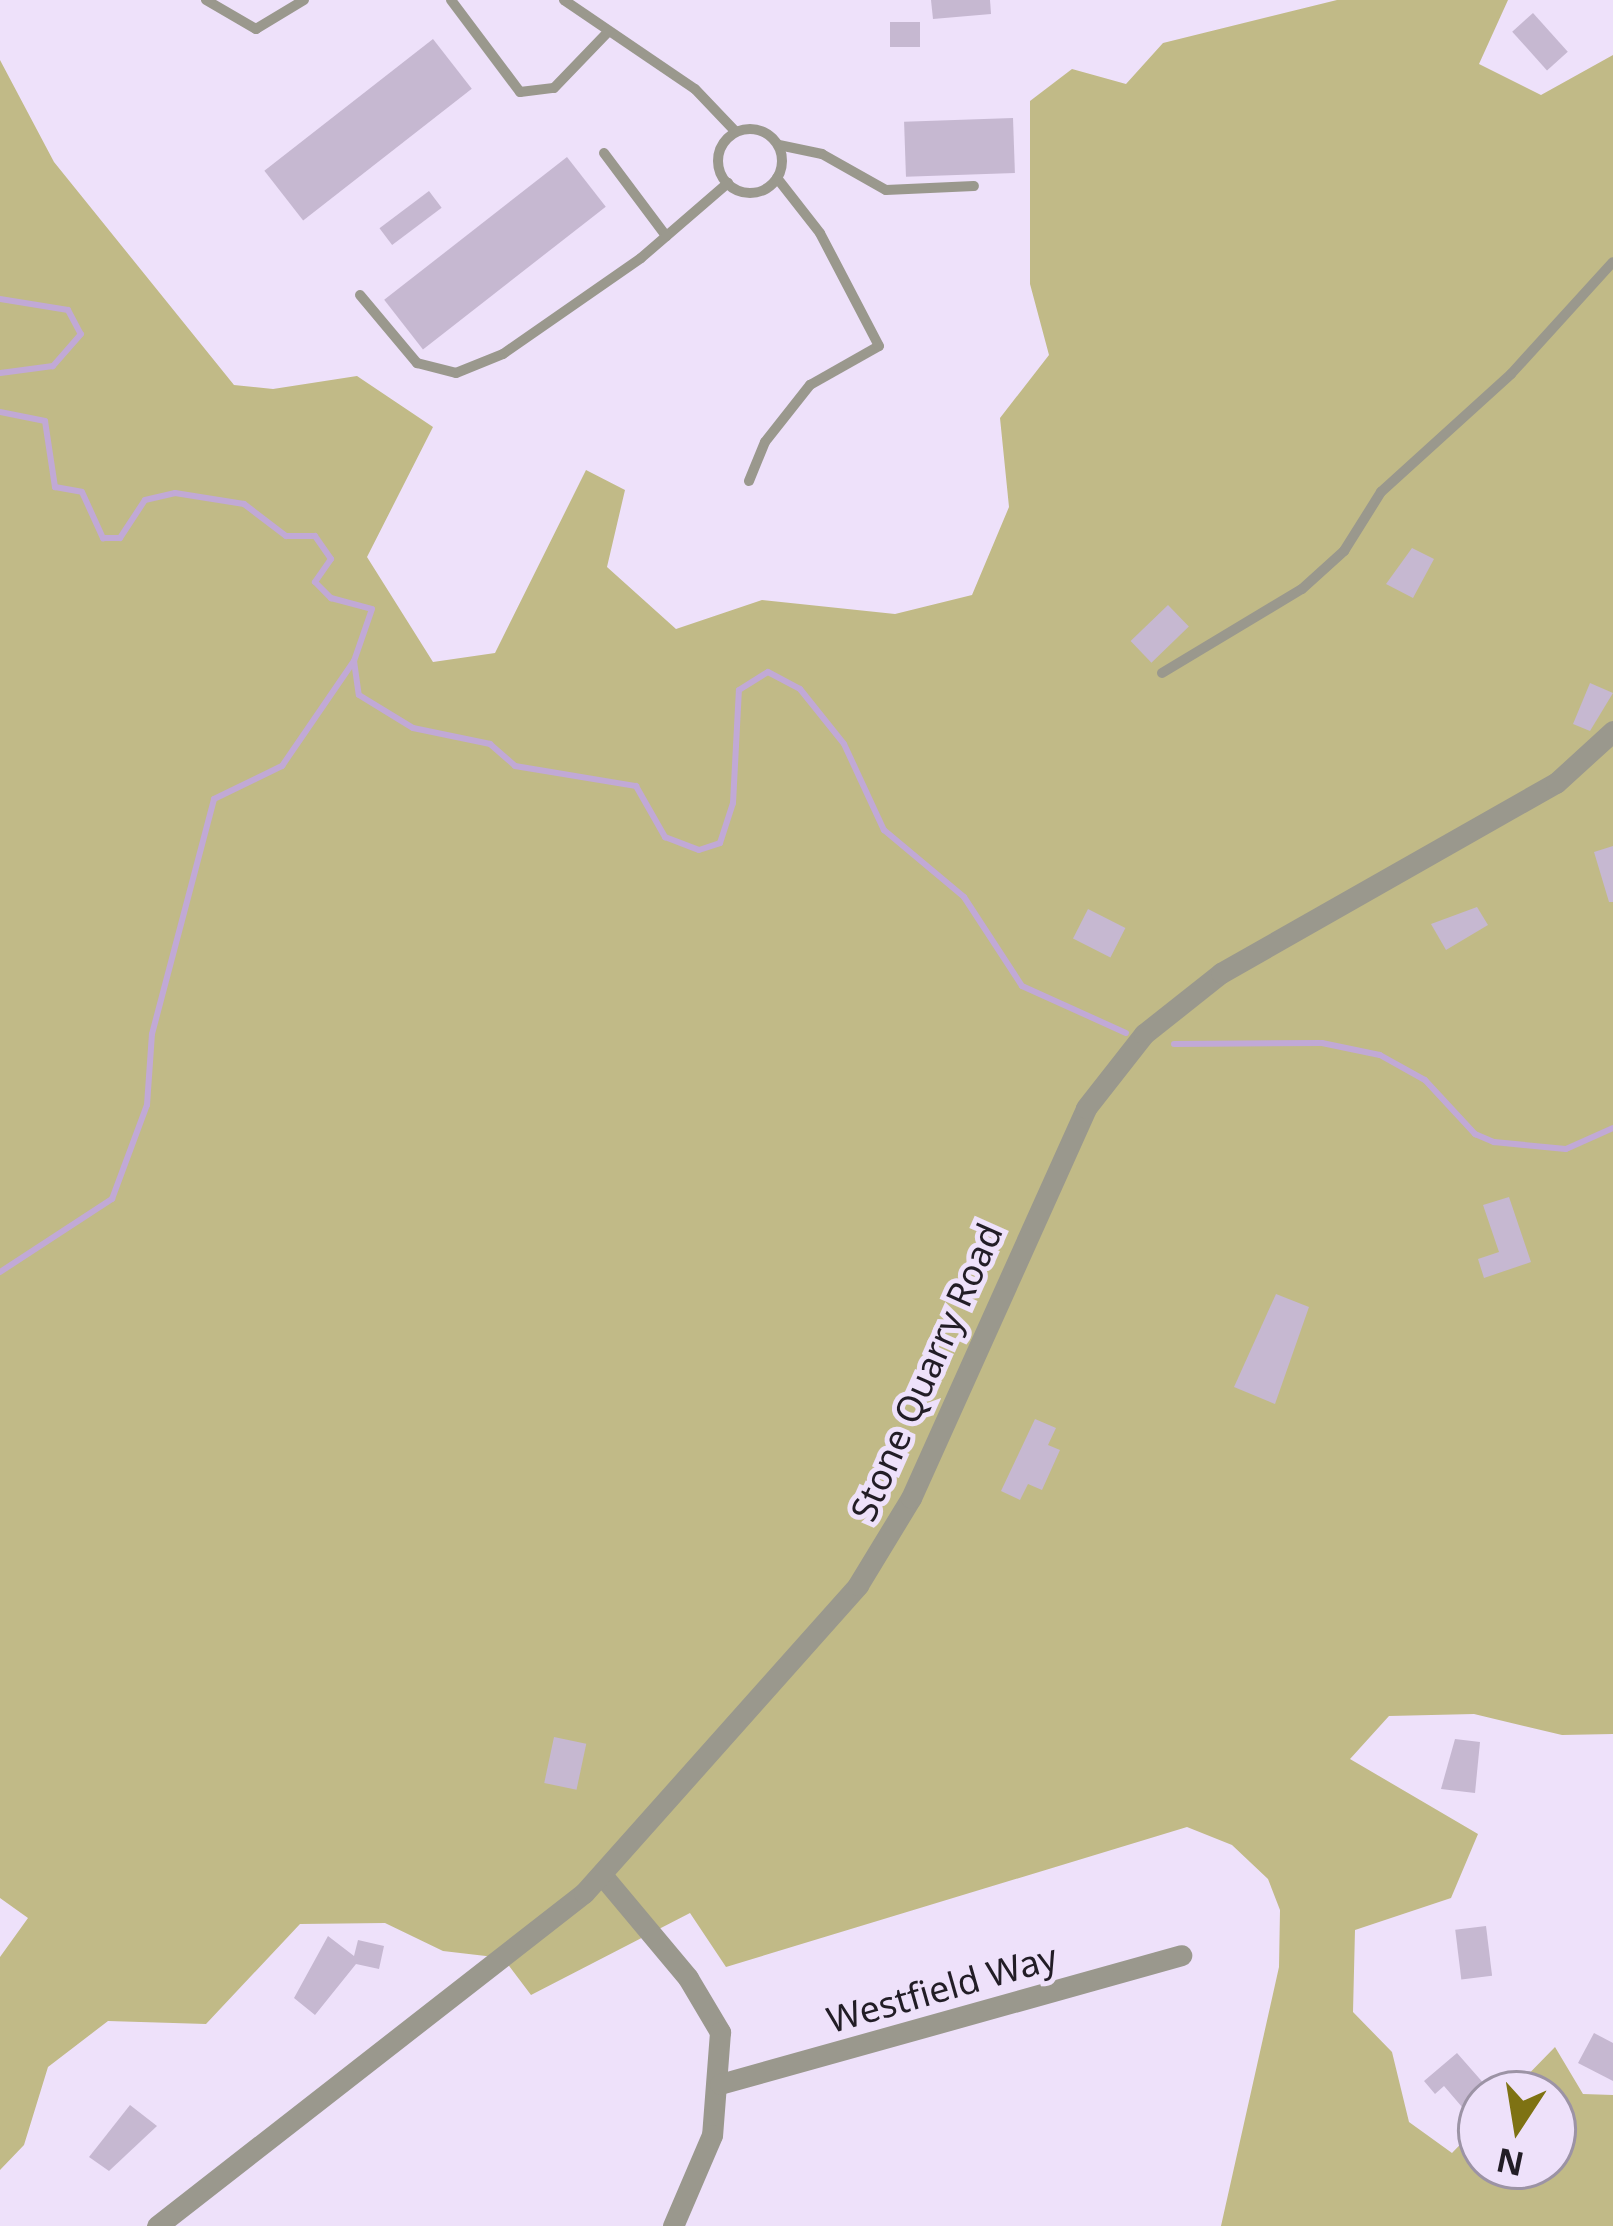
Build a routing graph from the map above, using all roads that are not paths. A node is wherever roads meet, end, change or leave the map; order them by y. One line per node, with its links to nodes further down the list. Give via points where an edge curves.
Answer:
1 (206, 0): 2 (lane, via 256,29)
2 (304, 0)
3 (451, 0): 5 (lane, via 520,92 554,88)
4 (564, 0): 5 (lane)
5 (607, 33): 6 (lane, via 695,89)
6 (735, 131): 7 (lane, via 767,133); 10 (lane, via 717,159)
7 (779, 146): 9 (lane); 11 (lane, via 822,154 886,190)
8 (604, 154): 12 (lane)
9 (777, 178): 10 (lane, via 748,193); 15 (lane, via 820,233 879,346 810,385 765,442)
10 (728, 183): 12 (lane)
11 (974, 186)
12 (666, 236): 14 (lane, via 502,354 456,373 416,364)
13 (1613, 262): 16 (lane, via 1511,374 1381,492 1344,551 1302,589)
14 (360, 295)
15 (749, 482)
16 (1162, 673)
17 (1613, 731): 18 (street, Stone Quarry Road, via 1556,783 1222,973 1144,1034 1086,1108 1037,1202 881,1553)
18 (602, 1875): 20 (street, via 709,2008); 21 (street, Stone Quarry Road)
19 (1181, 1955): 20 (street, Westfield Way)
20 (720, 2084): 22 (street, via 712,2134)
21 (158, 2226)
22 (673, 2226)

